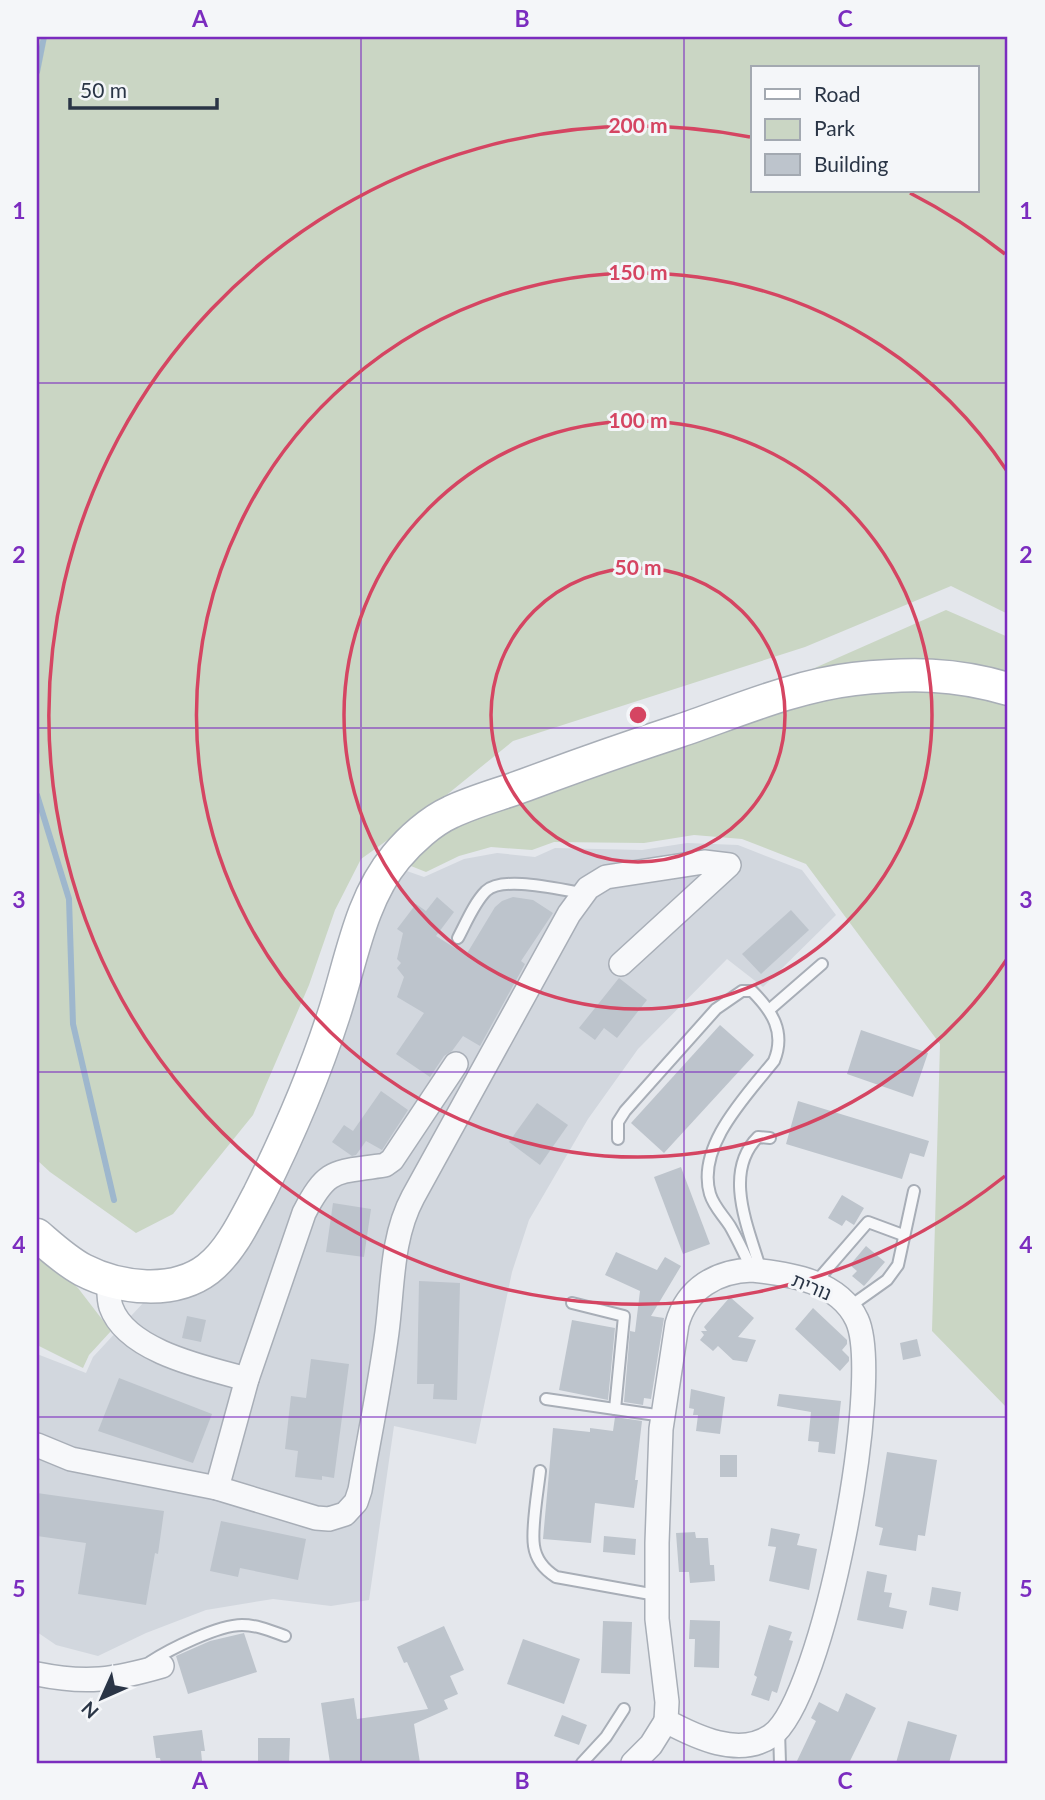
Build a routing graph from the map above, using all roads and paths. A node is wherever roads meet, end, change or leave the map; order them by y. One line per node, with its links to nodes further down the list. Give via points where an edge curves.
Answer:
1 (1008, 690): 14 (main road, via 981,681 925,674 804,689 449,812 395,857 373,894 308,1087 280,1152 223,1255 195,1277 170,1285)
2 (583, 893): 3 (lane, via 497,884 479,900); 4 (street, via 613,875 704,862 729,865); 24 (street, via 402,1222 356,1502 345,1514 323,1519)
3 (458, 938)
4 (621, 964)
5 (822, 964): 6 (lane)
6 (769, 1010): 9 (lane, via 752,991 742,990 728,999 625,1111 618,1122); 13 (lane, via 779,1038 778,1051 726,1121 709,1165 708,1182 715,1206)
7 (456, 1065): 18 (street, via 391,1160 385,1165 337,1172 315,1192)
8 (770, 1138): 13 (lane, via 758,1137 751,1144 741,1167 741,1201)
9 (618, 1139)
10 (914, 1191): 12 (lane)
11 (37, 1235): 14 (main road, via 84,1270)
12 (903, 1235): 15 (lane, via 868,1222); 17 (lane, via 893,1274)
13 (757, 1270): 15 (street, נורית); 21 (street, נורית, via 731,1272 712,1280 683,1306)
14 (108, 1280): 18 (street, via 114,1313 141,1340 176,1359)
15 (815, 1283): 17 (street, נורית)
16 (572, 1303): 20 (lane, via 624,1316)
17 (849, 1307): 32 (street, נורית, via 861,1334 865,1364 854,1468 824,1620 802,1686)
18 (247, 1379): 24 (street)
19 (545, 1399): 20 (lane)
20 (615, 1409): 21 (lane)
21 (663, 1416): 25 (street, נורית)
22 (37, 1445): 24 (street, via 71,1459)
23 (540, 1471): 25 (lane, via 534,1545 546,1570 556,1577)
24 (217, 1488)
25 (656, 1595): 31 (street, נורית)
26 (285, 1636): 29 (lane, via 256,1626 225,1628 169,1650)
27 (162, 1666): 29 (street)
28 (37, 1674): 29 (street, via 85,1681)
29 (134, 1674)
30 (624, 1709): 33 (lane)
31 (666, 1721): 32 (street, via 697,1737 731,1745 757,1743); 34 (street)
32 (779, 1730): 35 (lane)
33 (582, 1763)
34 (633, 1763)
35 (780, 1763)

